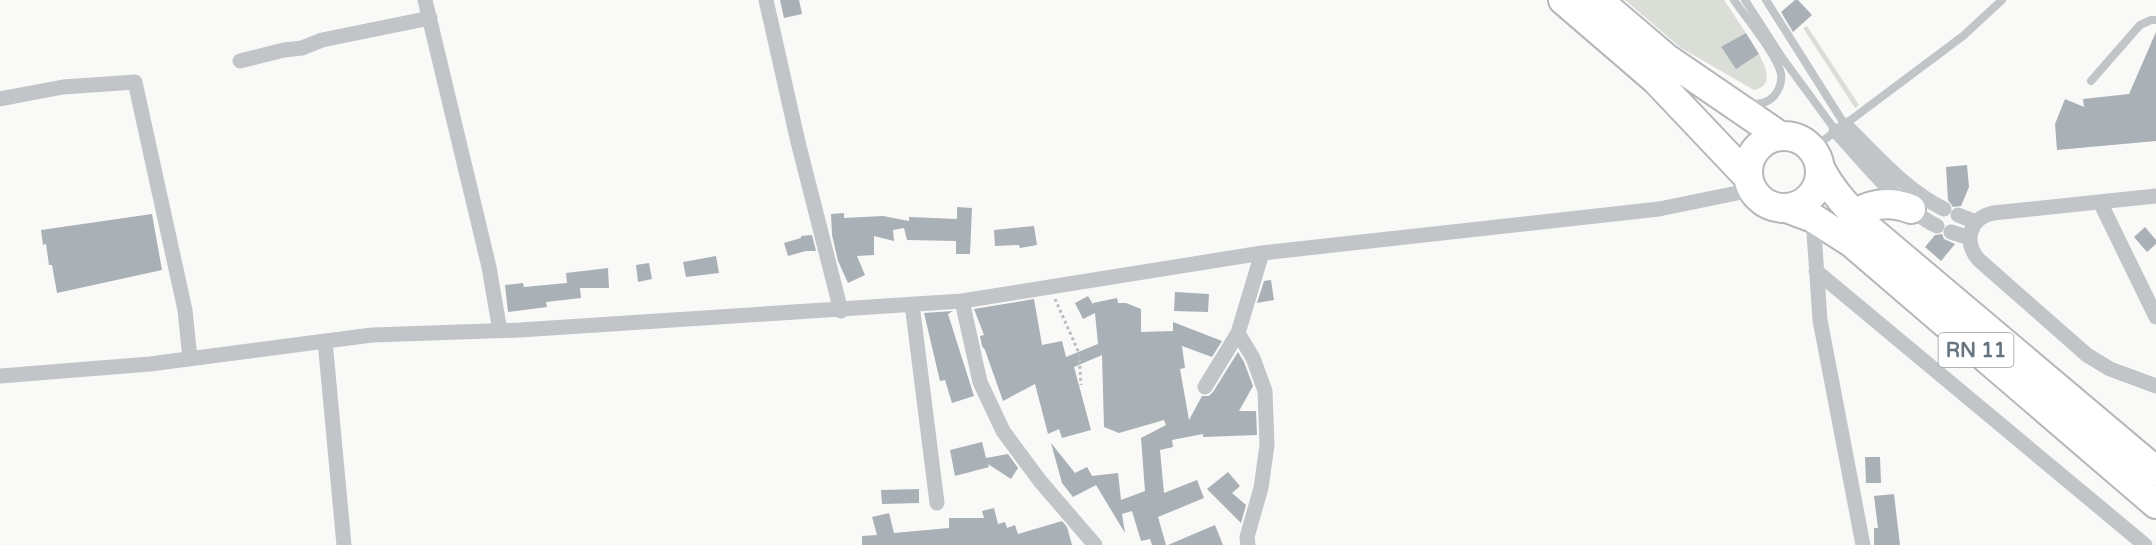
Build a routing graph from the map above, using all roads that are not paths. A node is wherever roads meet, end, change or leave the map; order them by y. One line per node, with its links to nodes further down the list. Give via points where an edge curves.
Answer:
1 (425, 0): 9 (street)
2 (766, 0): 30 (street)
3 (1563, 0): 18 (highway, via 1656,80)
4 (1598, 0): 11 (highway)
5 (1734, 0): 11 (lane, via 1780,72 1779,88 1769,100 1761,104 1745,102)
6 (1745, 0): 15 (lane, via 1781,56)
7 (1766, 0): 15 (lane)
8 (2002, 0): 15 (lane, via 1978,24)
9 (430, 18): 12 (street); 32 (street, via 489,267)
10 (2156, 20): 13 (lane, via 2140,25)
11 (1666, 58): 16 (highway)
12 (240, 61)
13 (2091, 81)
14 (0, 99): 35 (street, via 63,87 135,82 185,310)
15 (1840, 128): 17 (lane); 21 (street); 24 (street, via 1925,198)
16 (1780, 136): 17 (highway, via 1803,141); 18 (highway, via 1755,150 1749,163)
17 (1816, 158): 22 (highway, via 1819,182 1813,195 1802,204); 23 (highway, RN 11, via 1827,183)
18 (1750, 184): 22 (highway, via 1761,201); 26 (street, via 1659,209)
19 (2156, 196): 20 (street)
20 (2100, 202): 24 (street, via 1993,213); 31 (street)
21 (1911, 209): 23 (highway, via 1883,204); 25 (street, via 1944,229)
22 (1801, 213): 27 (street); 41 (highway, RN 11, via 1851,243)
23 (1854, 214): 39 (highway, RN 11)
24 (1976, 222): 25 (street)
25 (1970, 237): 37 (street, via 1975,256 2087,355 2110,369)
26 (1262, 253): 28 (street); 33 (street)
27 (1816, 271): 45 (street, via 1820,320); 46 (street)
28 (962, 300): 29 (street); 43 (street, via 980,382 1003,431)
29 (912, 304): 30 (street); 40 (street)
30 (842, 310): 32 (street)
31 (2156, 317)
32 (500, 331): 34 (street, via 372,335)
33 (1238, 333): 38 (street); 44 (street, via 1253,358 1265,391 1267,445)
34 (325, 341): 35 (street); 42 (street)
35 (190, 359): 36 (street)
36 (0, 376)
37 (2156, 386)
38 (1205, 387)
39 (2156, 471)
40 (937, 503)
41 (2156, 504)
42 (344, 545)
43 (1095, 545)
44 (1248, 545)
45 (1863, 545)
46 (2145, 545)

